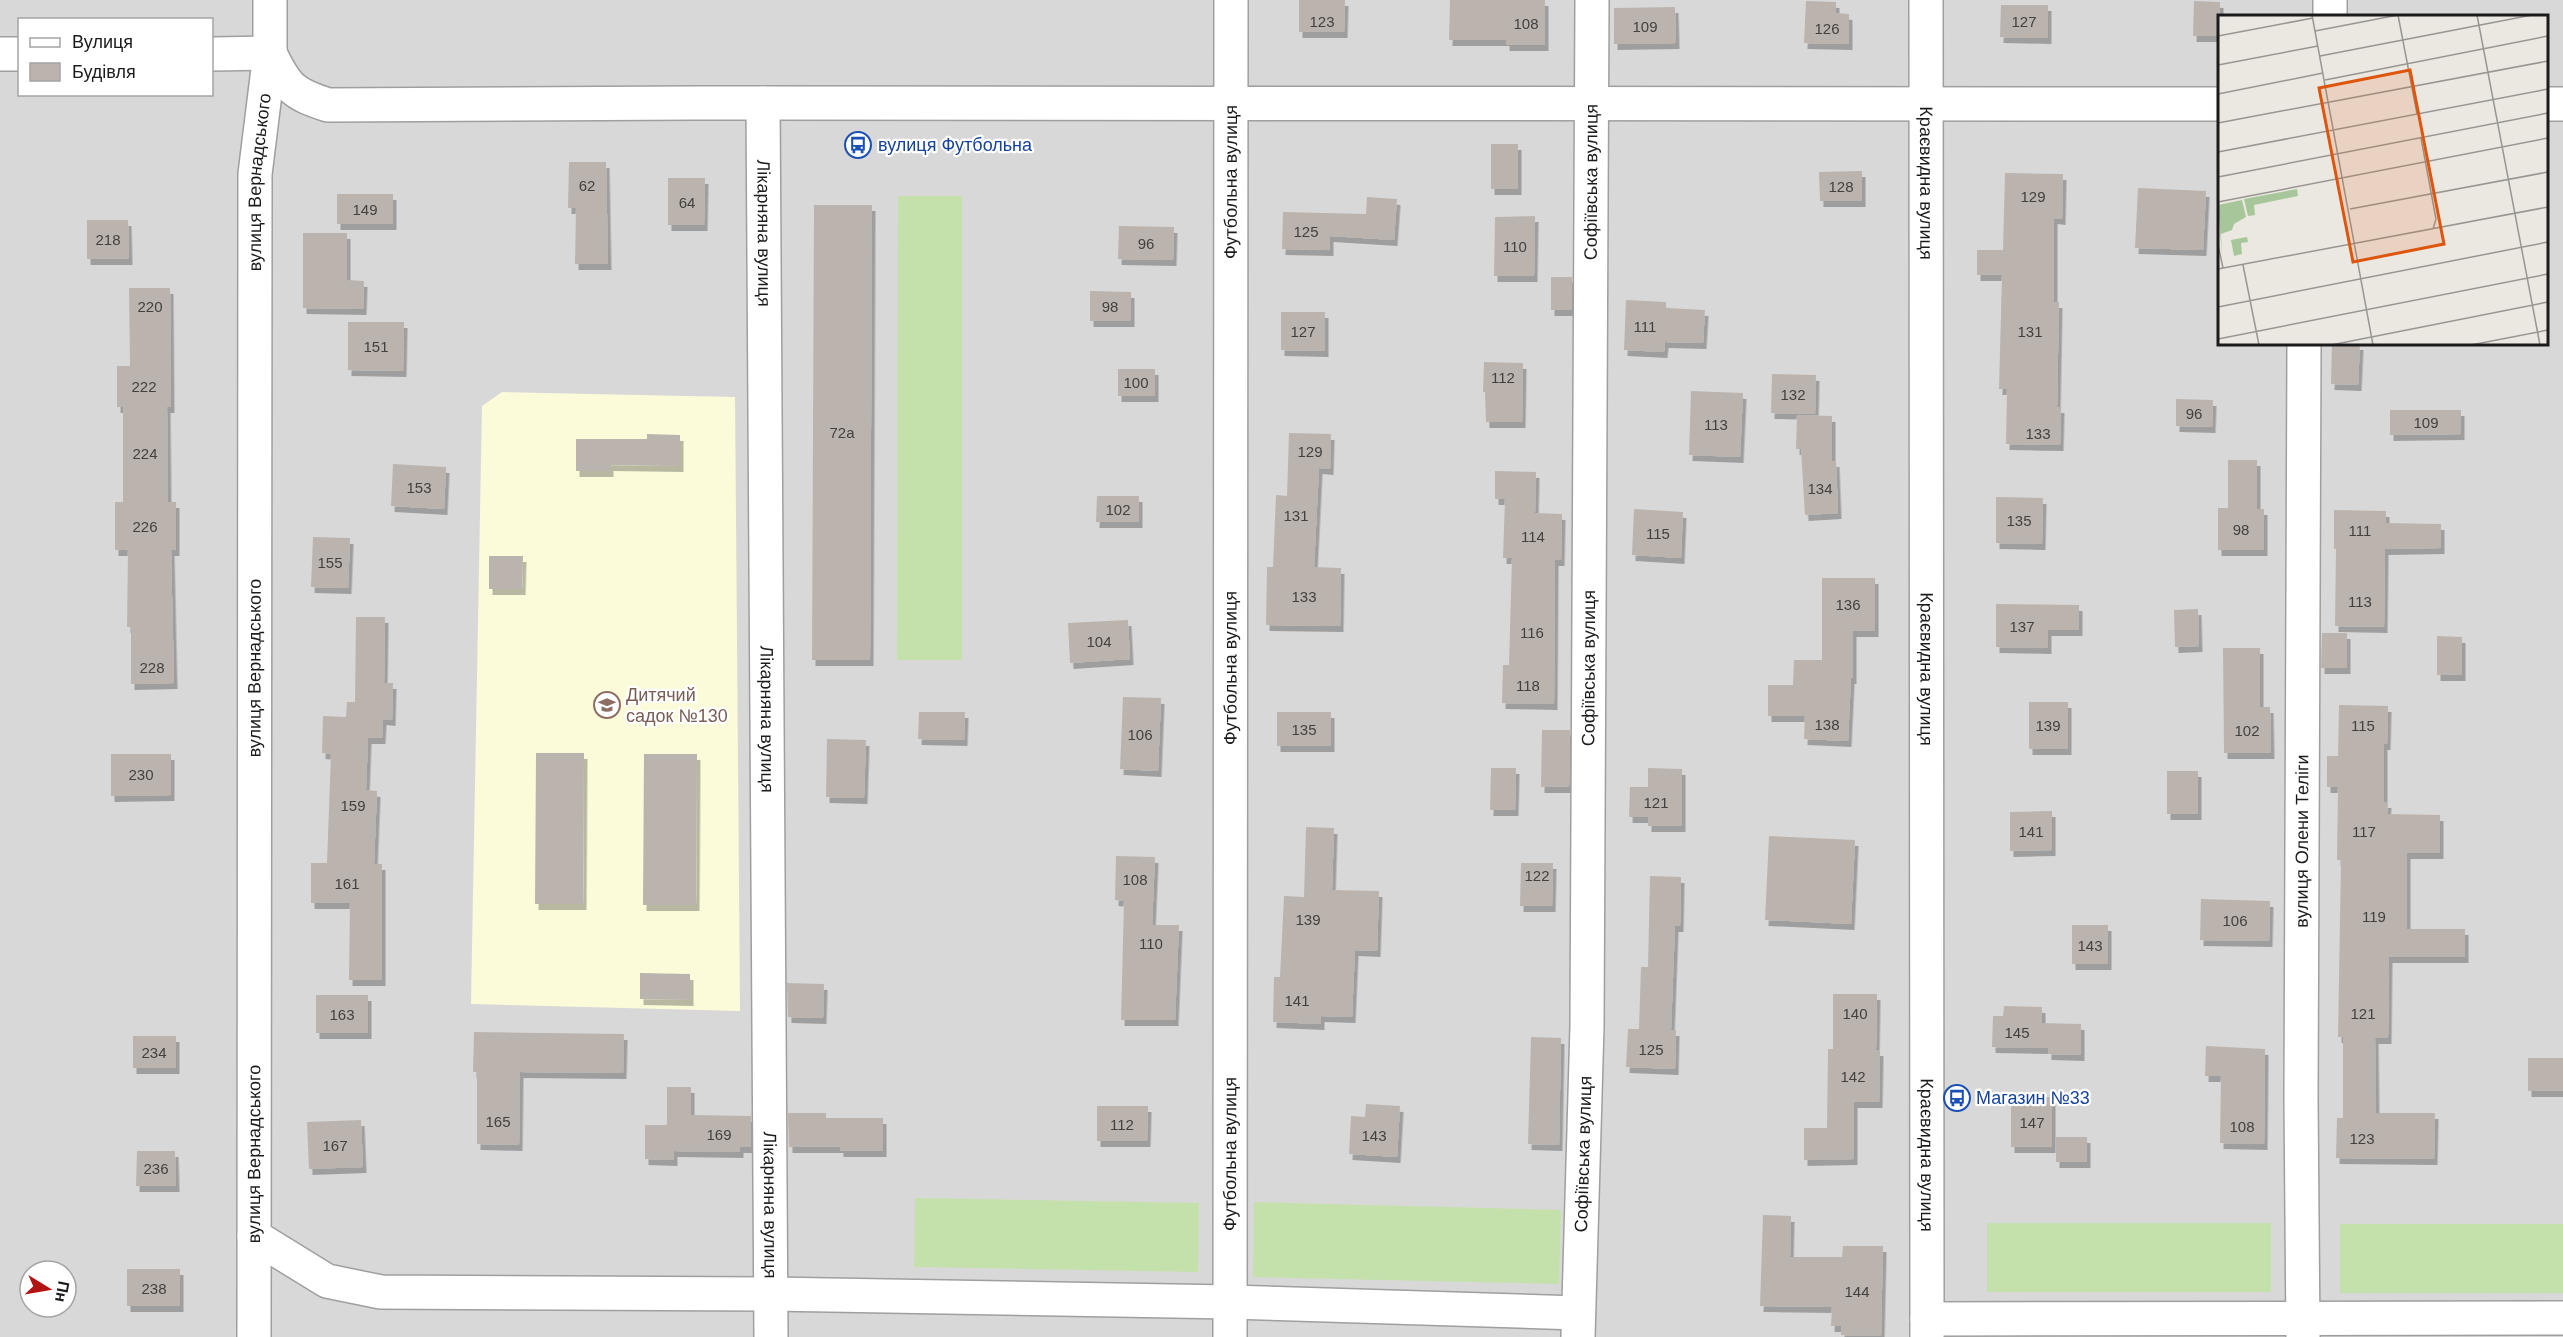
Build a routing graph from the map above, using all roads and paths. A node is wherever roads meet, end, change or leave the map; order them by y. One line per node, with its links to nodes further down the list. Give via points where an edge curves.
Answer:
1 (270, 0): 5 (street, вулиця Вернадського)
2 (1231, 0): 12 (street, Футбольна вулиця)
3 (1592, 0): 13 (street, Софіївська вулиця)
4 (1926, 0): 10 (street, Краєвидна вулиця)
5 (270, 53): 8 (street); 9 (street, via 283,81 304,98 328,105); 15 (street, вулиця Вернадського, via 255,174)
6 (0, 54): 7 (street)
7 (18, 54)
8 (213, 54)
9 (763, 103): 12 (street); 16 (street, Лікарняна вулиця)
10 (1926, 104): 11 (street); 13 (street); 21 (street, Краєвидна вулиця)
11 (2218, 104)
12 (1232, 105): 13 (street); 17 (street, Футбольна вулиця)
13 (1593, 105): 19 (street, Софіївська вулиця, via 1587,1026)
14 (2304, 345): 20 (street, вулиця Олени Теліги)
15 (254, 1236): 16 (street, via 327,1281 381,1292); 22 (street, вулиця Вернадського)
16 (771, 1294): 17 (street); 23 (street, Лікарняна вулиця)
17 (1230, 1302): 19 (street); 24 (street, Футбольна вулиця)
18 (2563, 1318): 20 (street)
19 (1578, 1325)
20 (2303, 1327): 21 (street)
21 (1927, 1328)
22 (254, 1337)
23 (771, 1337)
24 (1230, 1337)

